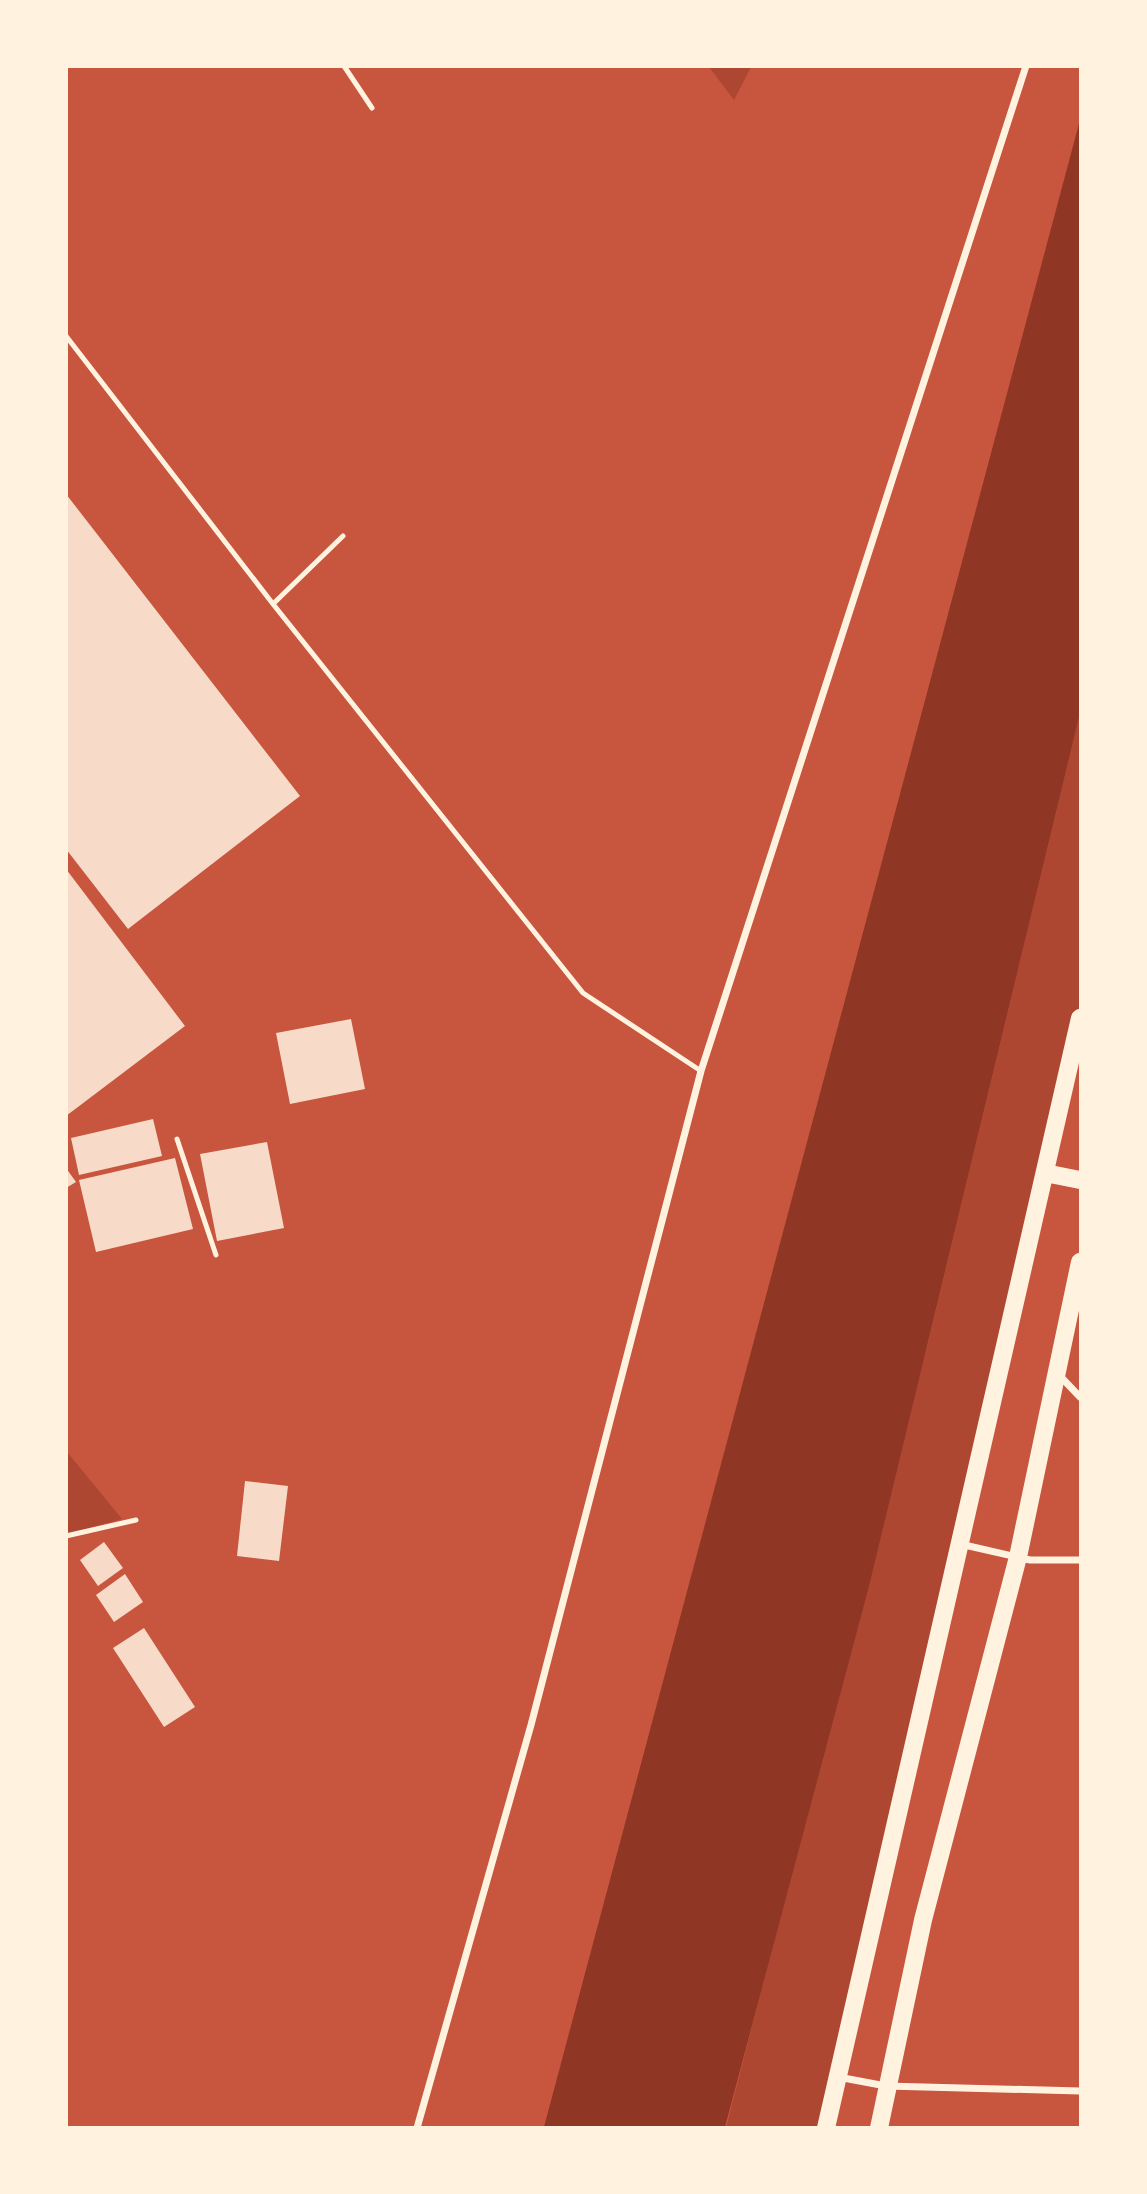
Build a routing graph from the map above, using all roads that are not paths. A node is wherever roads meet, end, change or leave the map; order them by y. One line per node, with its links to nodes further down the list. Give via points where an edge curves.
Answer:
1 (345, 66): 3 (lane)
2 (1026, 66): 8 (street)
3 (372, 108)
4 (66, 336): 6 (lane)
5 (343, 536): 6 (lane)
6 (273, 604): 8 (lane, via 583,993)
7 (1080, 1018): 10 (main road)
8 (701, 1071): 24 (street, via 531,1726)
9 (177, 1139): 12 (lane)
10 (1045, 1173): 11 (main road); 18 (main road)
11 (1080, 1180)
12 (216, 1255)
13 (1080, 1262): 14 (main road)
14 (1056, 1372): 15 (street); 19 (main road)
15 (1080, 1397)
16 (136, 1520): 17 (lane)
17 (66, 1536)
18 (960, 1544): 19 (street); 21 (main road)
19 (1018, 1557): 20 (street); 22 (main road, via 923,1920)
20 (1080, 1560)
21 (838, 2077): 22 (street); 25 (main road)
22 (886, 2086): 23 (street); 26 (main road)
23 (1080, 2091)
24 (417, 2127)
25 (826, 2127)
26 (879, 2127)

